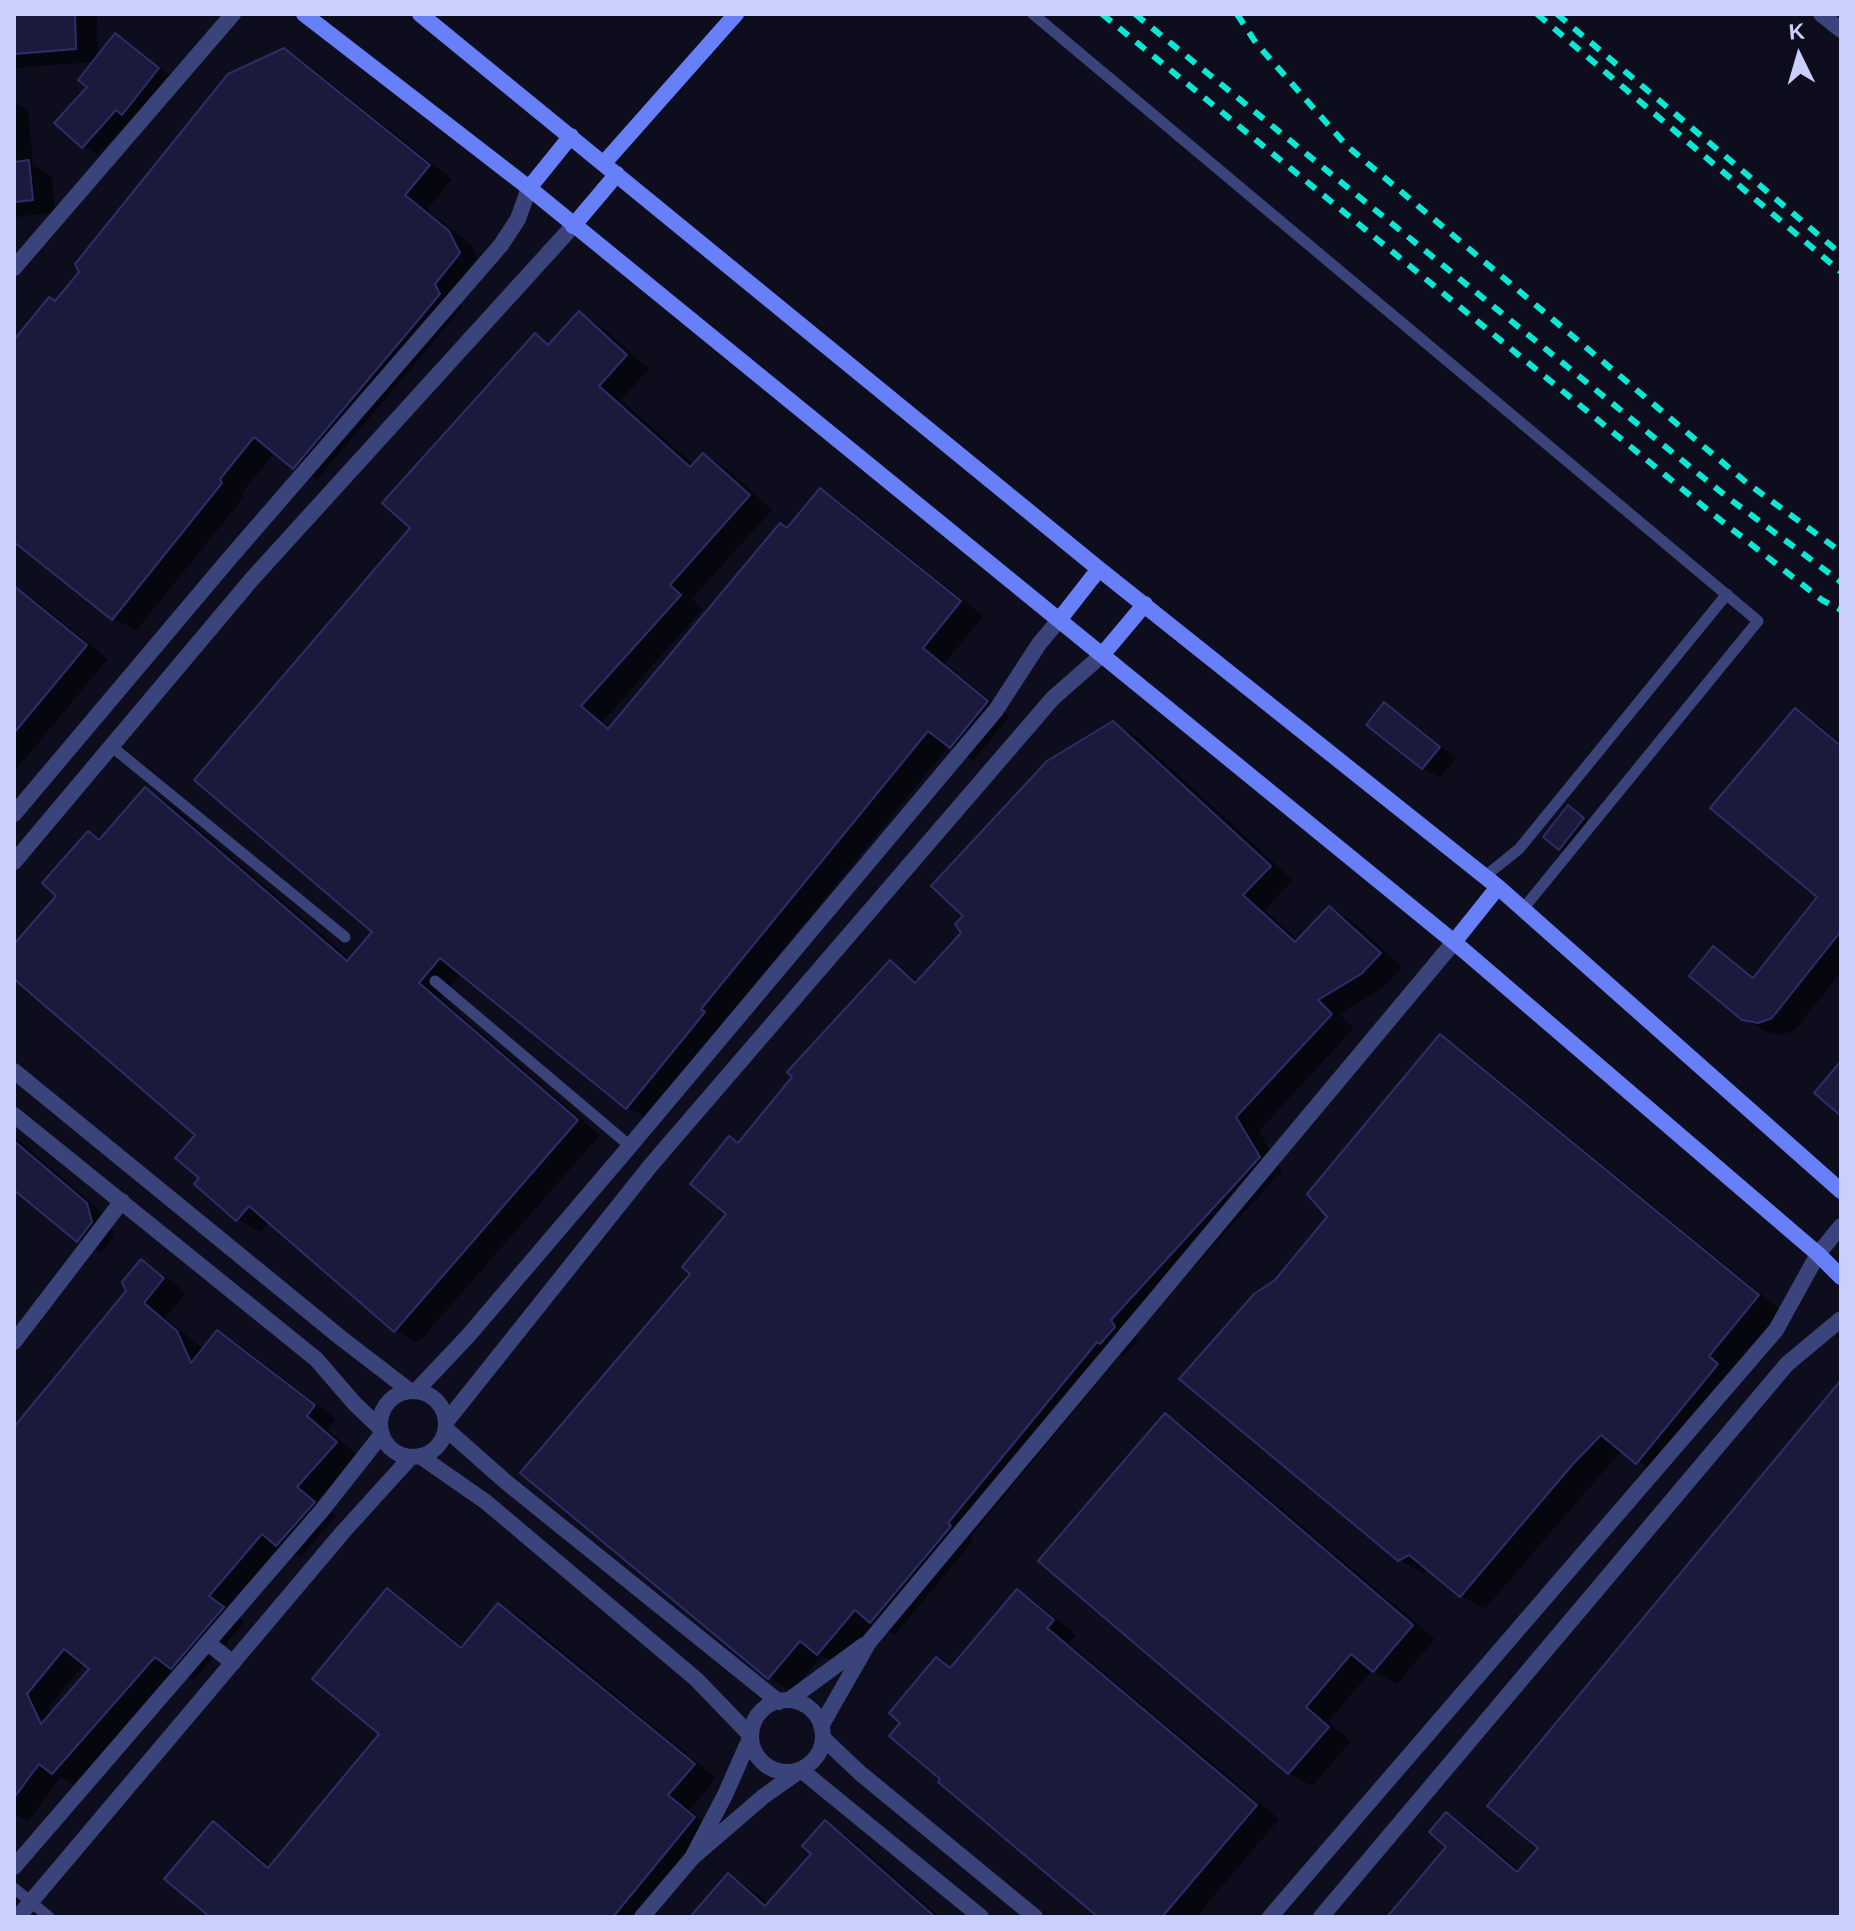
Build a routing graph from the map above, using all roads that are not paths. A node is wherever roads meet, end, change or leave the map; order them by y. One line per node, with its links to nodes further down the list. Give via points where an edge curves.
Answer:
1 (233, 14): 12 (street)
2 (304, 14): 10 (street)
3 (420, 14): 8 (street)
4 (736, 14): 9 (street)
5 (1033, 14): 16 (lane)
6 (1821, 14): 7 (street)
7 (1841, 30)
8 (571, 136): 9 (street); 10 (street)
9 (610, 168): 11 (street); 14 (street)
10 (529, 188): 11 (street); 13 (street, via 501,245)
11 (573, 226): 15 (street); 18 (street)
12 (14, 268)
13 (229, 559): 15 (street); 20 (street)
14 (1099, 569): 17 (street); 18 (street)
15 (252, 579): 21 (street)
16 (1727, 594): 25 (lane, via 1519,849); 27 (lane, via 1758,621)
17 (1145, 604): 19 (street); 25 (street)
18 (1059, 620): 19 (street); 33 (street, via 996,710)
19 (1102, 655): 29 (street); 34 (street, via 1053,698)
20 (128, 679): 21 (street); 23 (street)
21 (153, 698): 22 (street)
22 (111, 746): 24 (street); 28 (lane)
23 (14, 814)
24 (14, 862)
25 (1484, 877): 26 (street)
26 (1498, 887): 27 (street); 29 (street)
27 (1523, 909): 35 (street)
28 (345, 937)
29 (1454, 942): 38 (street); 46 (street)
30 (435, 981): 33 (lane)
31 (14, 1071): 42 (street)
32 (14, 1115): 36 (street)
33 (630, 1146): 34 (street); 42 (street, via 468,1336)
34 (651, 1165): 43 (street)
35 (1841, 1191)
36 (122, 1201): 41 (street); 44 (street, via 316,1359)
37 (1841, 1226): 38 (street)
38 (1818, 1254): 39 (street); 62 (street, via 1776,1330)
39 (1841, 1277)
40 (1841, 1319): 63 (street, via 1787,1364)
41 (14, 1342)
42 (413, 1391): 43 (street, via 433,1398 445,1413); 44 (street, via 391,1400)
43 (446, 1426): 45 (street, via 437,1446); 49 (street, via 506,1482)
44 (381, 1431): 45 (street, via 390,1448); 47 (street, via 323,1509)
45 (415, 1456): 48 (street); 51 (street, via 486,1502 696,1679)
46 (869, 1642): 49 (street); 50 (street)
47 (208, 1643): 48 (street); 54 (street)
48 (233, 1663): 56 (street)
49 (784, 1701): 50 (street, via 808,1707); 51 (street, via 762,1709)
50 (822, 1732): 52 (street, via 821,1748); 61 (street, via 860,1773)
51 (751, 1736): 52 (street, via 763,1764 775,1770); 53 (street)
52 (801, 1770): 53 (street); 60 (street)
53 (692, 1858): 59 (street)
54 (14, 1867)
55 (14, 1888): 56 (lane)
56 (31, 1902): 57 (street); 58 (lane)
57 (18, 1917)
58 (49, 1917)
59 (642, 1917)
60 (981, 1917)
61 (1035, 1917)
62 (1270, 1917)
63 (1321, 1917)

